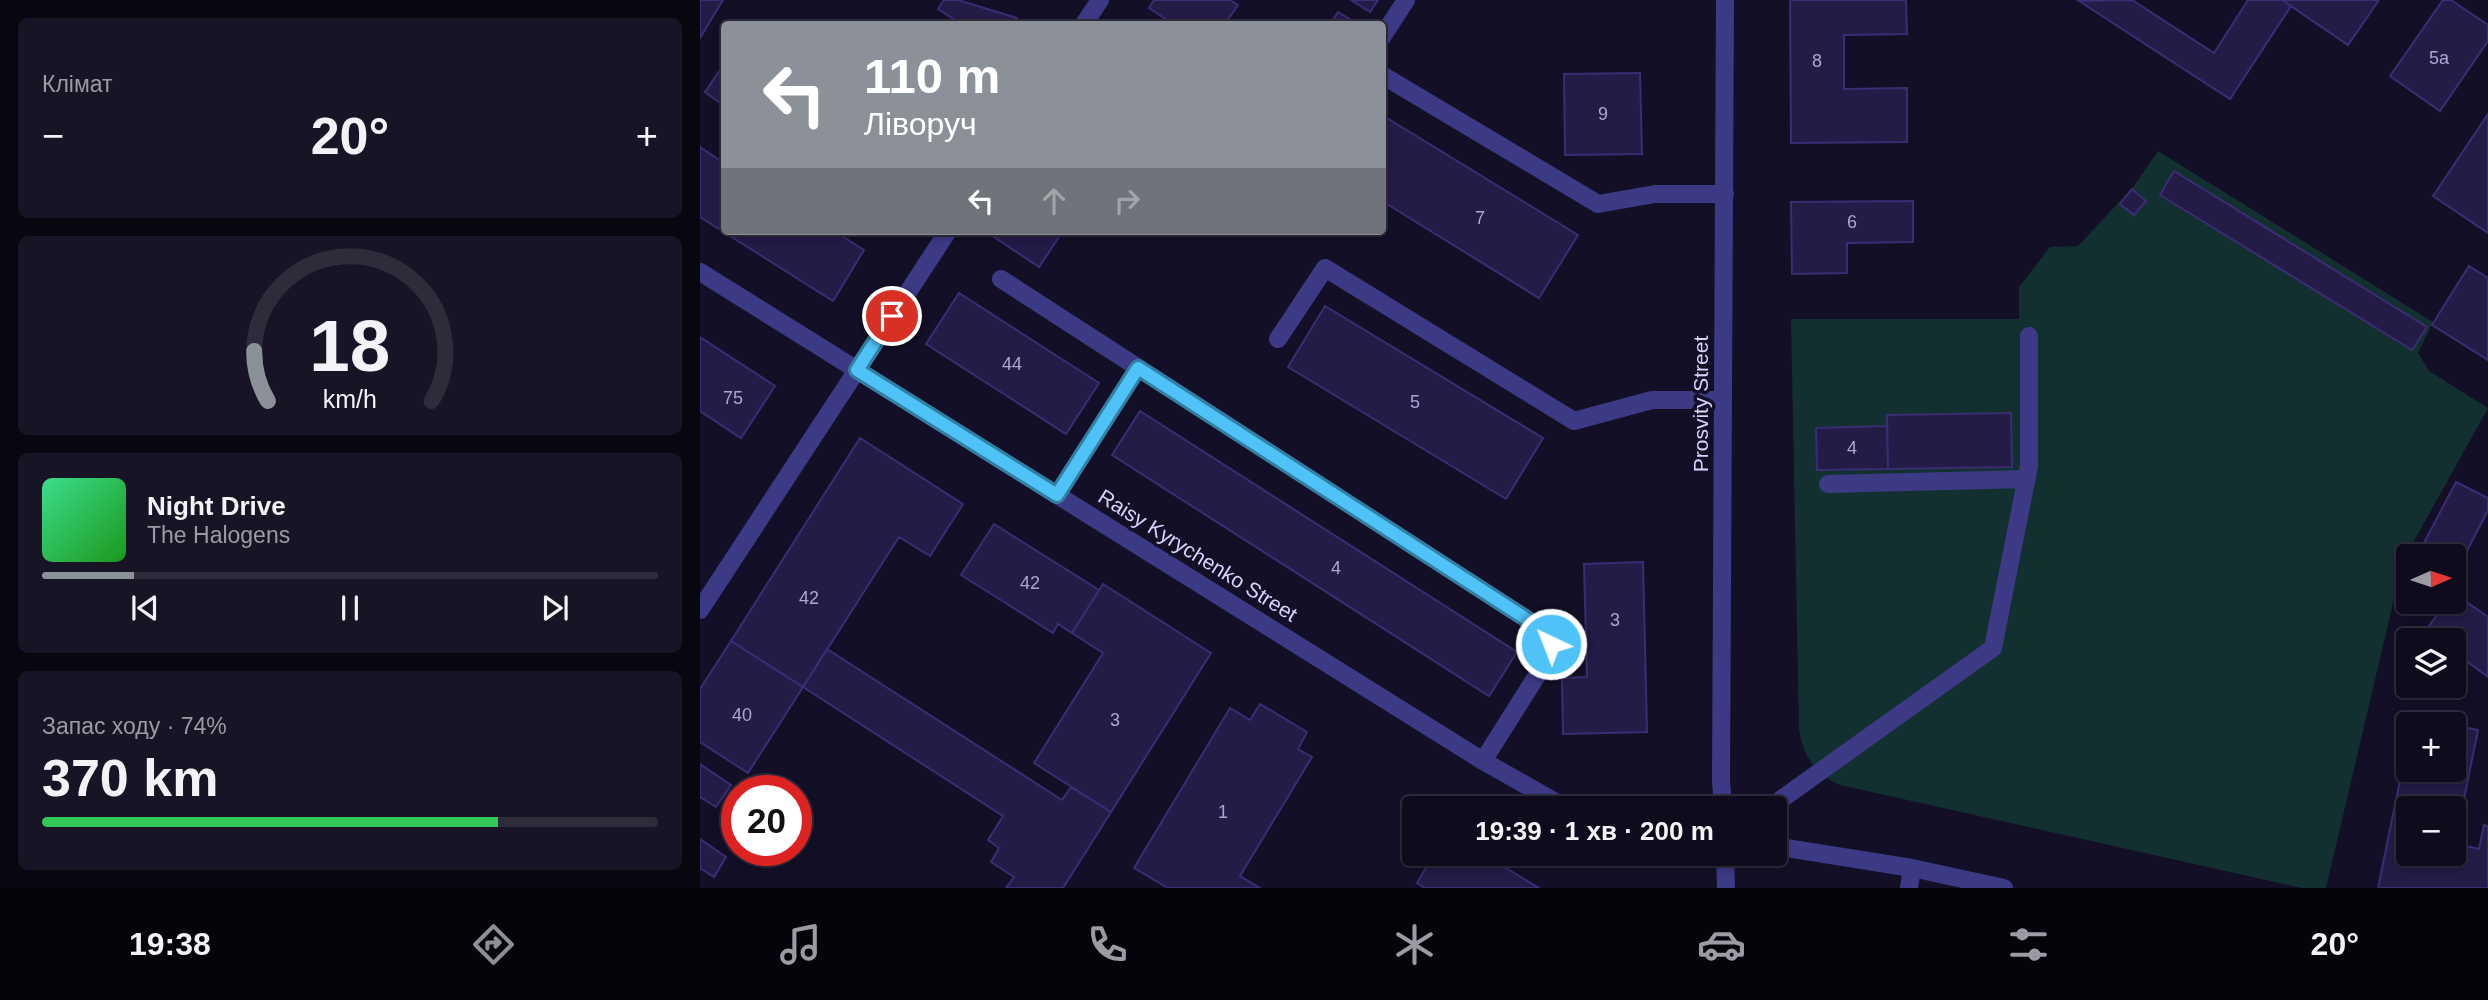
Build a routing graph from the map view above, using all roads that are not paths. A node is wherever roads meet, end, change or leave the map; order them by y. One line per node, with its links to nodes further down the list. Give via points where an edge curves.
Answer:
1 (1100, 0): 4 (street)
2 (1406, 0): 5 (street)
3 (1725, 0): 7 (street, Prosvity Street)
4 (1086, 21)
5 (1386, 31)
6 (1386, 77): 7 (street, via 1598,204 1654,194)
7 (1725, 194): 15 (street, Prosvity Street)
8 (945, 235): 14 (street)
9 (700, 272): 14 (street, Raisy Kyrychenko Street)
10 (1001, 279): 13 (street)
11 (2029, 336): 16 (street)
12 (1278, 339): 15 (street, via 1325,268 1574,421 1653,400)
13 (1138, 368): 18 (street); 20 (street, via 1546,634 1551,644 1548,658)
14 (857, 370): 18 (street, Raisy Kyrychenko Street); 19 (street)
15 (1723, 400): 22 (street, Prosvity Street)
16 (2026, 479): 17 (street); 23 (street, via 1993,648)
17 (1828, 484)
18 (1057, 495): 20 (street, Raisy Kyrychenko Street)
19 (700, 610)
20 (1483, 761): 21 (street, Raisy Kyrychenko Street)
21 (1545, 796)
22 (1722, 796)
23 (1786, 796)
24 (1787, 848): 26 (street)
25 (1725, 866): 27 (street)
26 (1912, 868): 28 (street); 29 (street)
27 (1726, 888)
28 (1909, 888)
29 (2004, 888)

